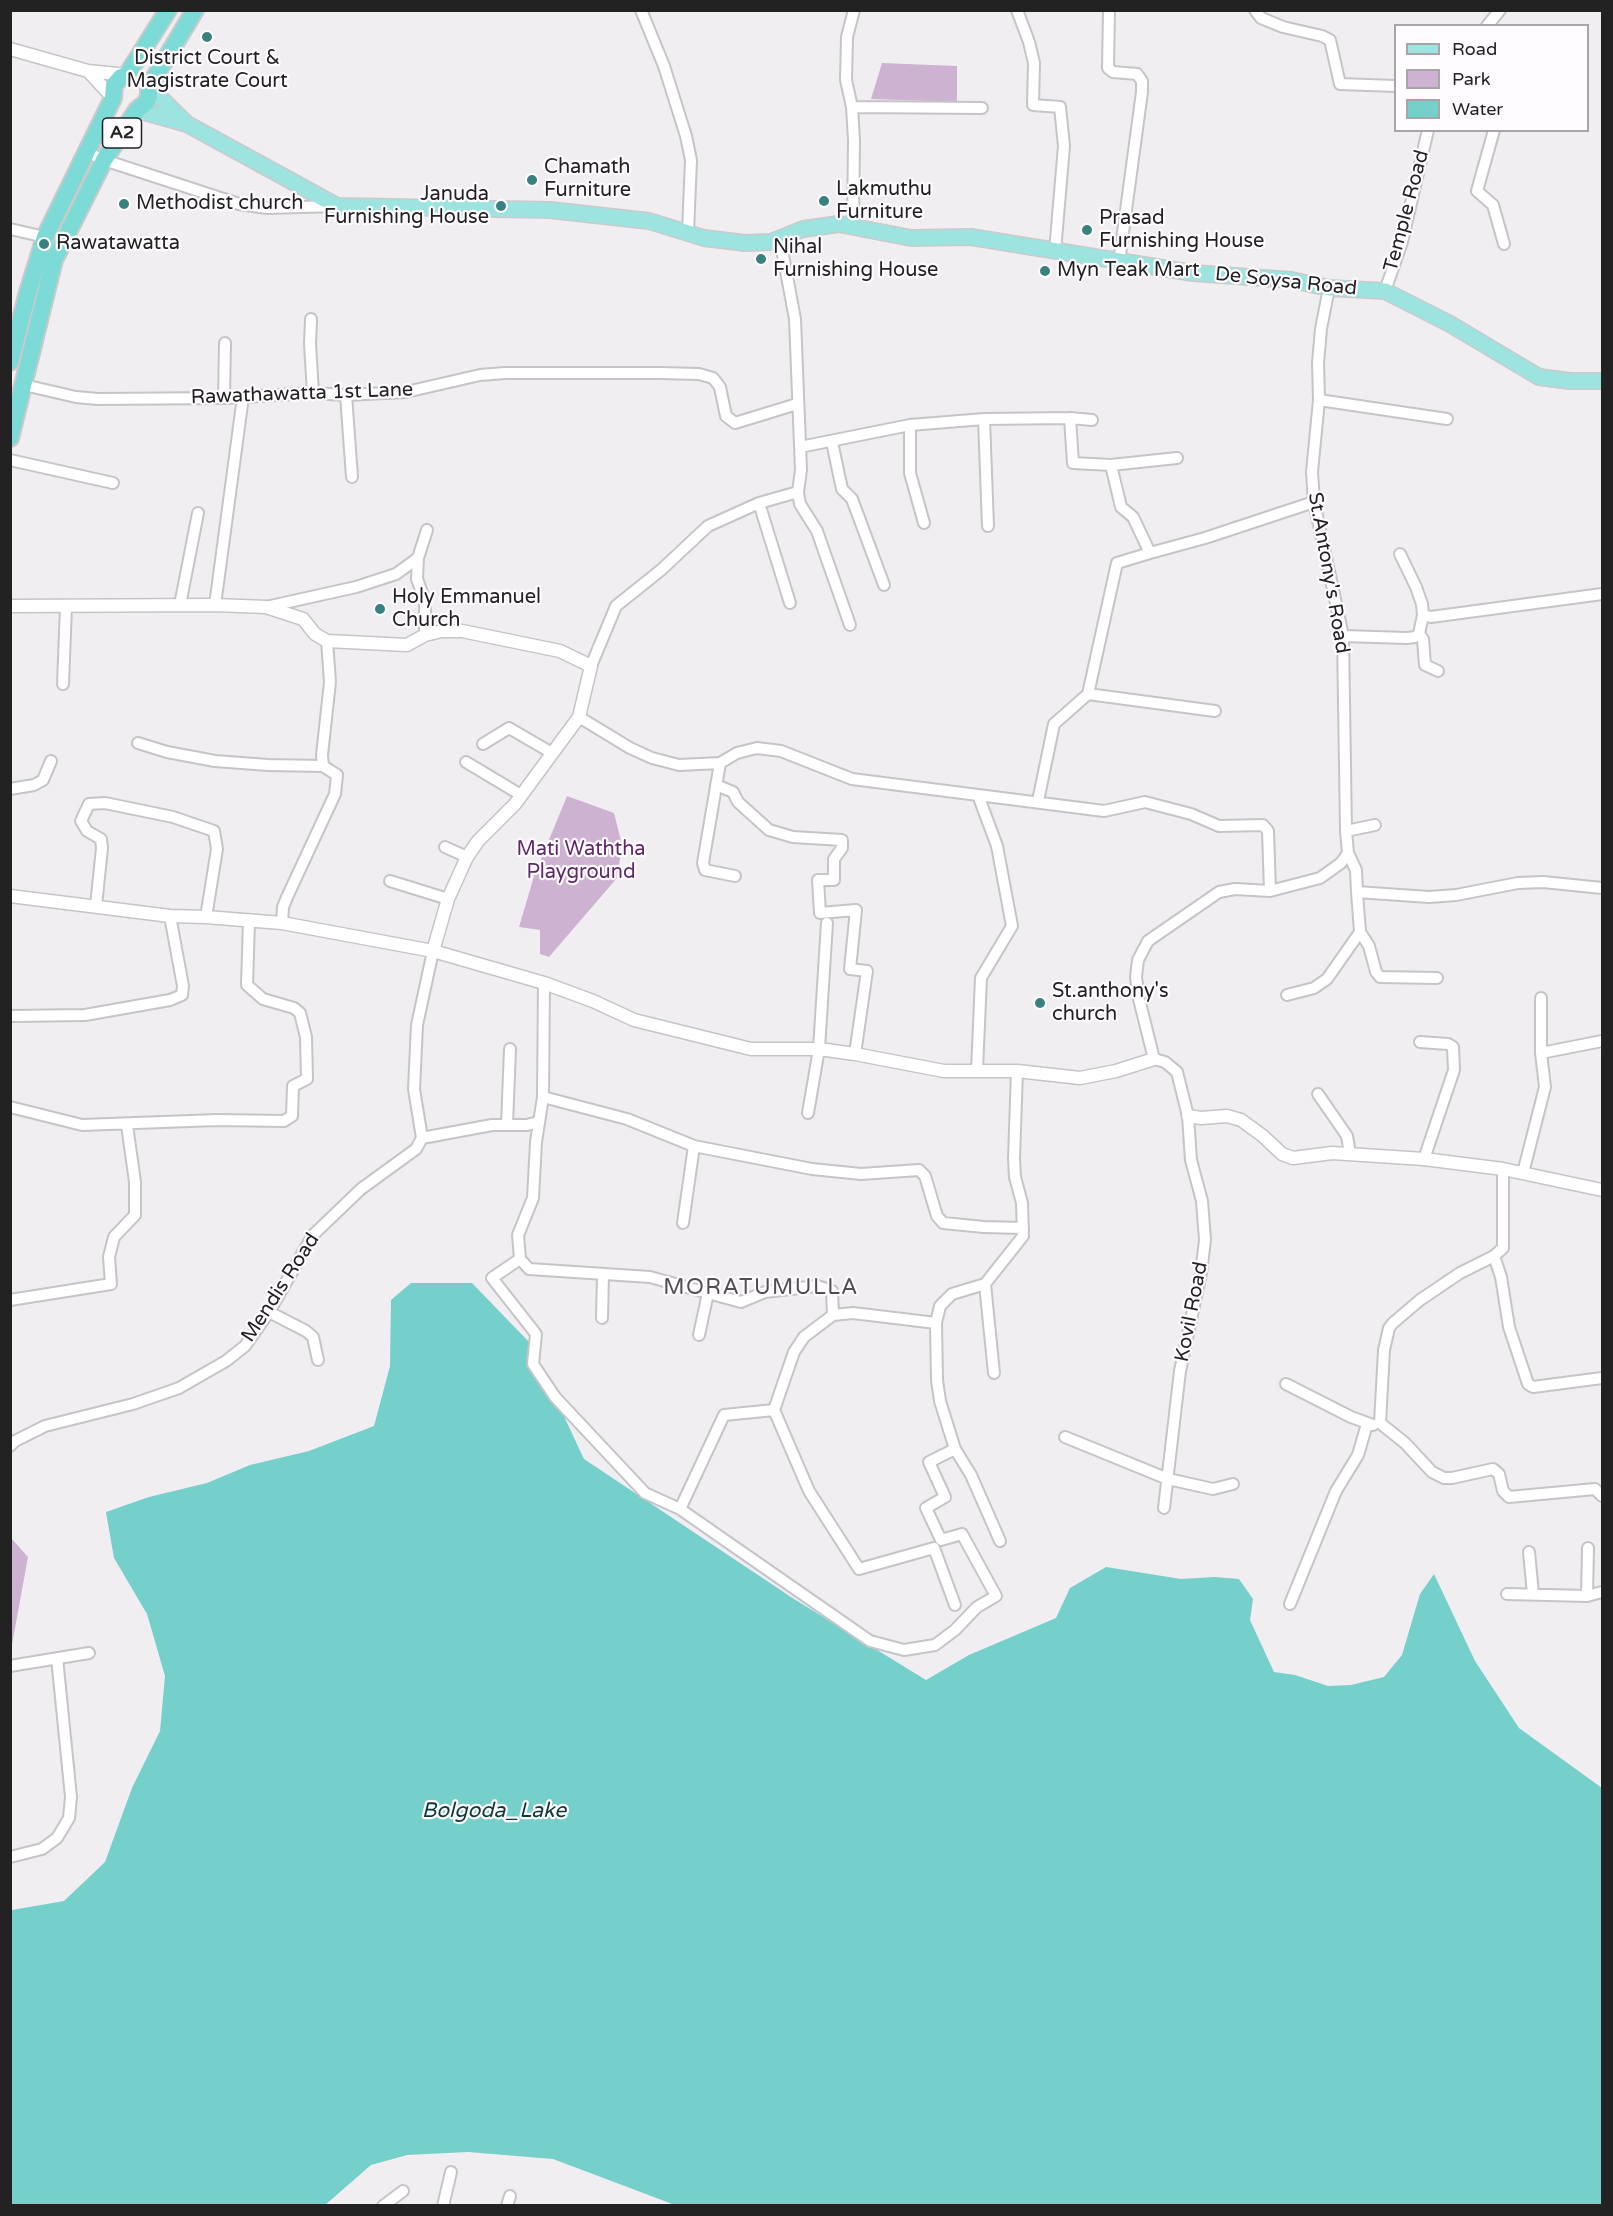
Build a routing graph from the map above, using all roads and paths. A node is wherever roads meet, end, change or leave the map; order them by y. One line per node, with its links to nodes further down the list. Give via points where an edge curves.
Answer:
1 (168, 10): 12 (highway, A2)
2 (195, 10): 14 (highway, A2)
3 (641, 10): 27 (street, via 686,136 691,160)
4 (854, 10): 16 (street, via 847,37 846,80)
5 (1017, 10): 31 (street, via 1034,63 1033,105 1060,107 1064,146)
6 (1109, 10): 32 (street, via 1108,68 1137,74 1142,81)
7 (1255, 10): 13 (street, via 1261,18 1283,27 1330,40 1340,84)
8 (1500, 10): 9 (street)
9 (1489, 24)
10 (12, 53): 11 (street)
11 (88, 71): 12 (street); 15 (street)
12 (127, 75): 14 (highway, De Soysa Road, via 139,76); 15 (highway, A2, via 114,85)
13 (1394, 86)
14 (148, 87): 18 (highway, A2, via 148,100); 19 (main road, De Soysa Road)
15 (113, 98): 18 (highway, via 122,109); 22 (highway, A2)
16 (852, 107): 17 (street); 25 (street)
17 (982, 108)
18 (137, 110): 19 (main road, De Soysa Road); 23 (highway, A2)
19 (187, 124): 24 (main road, De Soysa Road)
20 (1428, 132): 34 (street, Temple Road, via 1402,242)
21 (1493, 132): 30 (street, via 1477,191 1493,205)
22 (86, 152): 23 (street); 28 (highway, A2)
23 (104, 160): 24 (street, via 239,204 267,208); 40 (highway, A2, via 54,260)
24 (337, 206): 27 (main road, De Soysa Road, via 550,210 649,221)
25 (853, 227): 29 (main road, De Soysa Road, via 825,225); 31 (main road, De Soysa Road, via 910,238 971,237)
26 (10, 229): 28 (street)
27 (688, 232): 29 (main road, De Soysa Road, via 745,243)
28 (45, 237): 37 (highway, A2)
29 (780, 239): 46 (street, via 795,319)
30 (1504, 244)
31 (1055, 251): 32 (main road, De Soysa Road)
32 (1119, 262): 33 (main road, De Soysa Road, via 1193,273 1291,280)
33 (1329, 288): 34 (main road, De Soysa Road); 45 (street, St.Antony's Road, via 1318,363)
34 (1385, 291): 39 (main road, De Soysa Road, via 1539,377)
35 (311, 319): 41 (street)
36 (225, 343): 44 (street)
37 (13, 344): 38 (highway, A2)
38 (10, 362)
39 (1602, 381)
40 (24, 385): 44 (street, Rawathawatta 1st Lane, via 98,399); 52 (highway, A2)
41 (313, 393): 42 (street, Rawathawatta 1st Lane); 43 (street, Rawathawatta 1st Lane)
42 (346, 395): 46 (street, Rawathawatta 1st Lane, via 406,392 505,373 661,373 713,378 720,387 726,416 735,423); 58 (street)
43 (243, 397): 44 (street, Rawathawatta 1st Lane); 74 (street)
44 (224, 398)
45 (1319, 400): 49 (street); 61 (street, St.Antony's Road, via 1312,472)
46 (797, 404): 54 (street)
47 (1070, 418): 48 (street); 50 (street); 57 (street, via 1073,463)
48 (984, 419): 51 (street); 65 (street)
49 (1447, 419)
50 (1092, 420)
51 (910, 425): 53 (street); 64 (street, via 910,473)
52 (10, 438)
53 (832, 442): 54 (street); 70 (street, via 842,489 852,499)
54 (800, 447): 60 (street)
55 (1177, 458): 57 (street)
56 (10, 460): 59 (street)
57 (1111, 465): 67 (street, via 1121,507 1133,517)
58 (352, 477)
59 (113, 483)
60 (798, 492): 62 (street); 79 (street, via 800,504 817,531)
61 (1314, 502): 67 (street); 82 (street, St.Antony's Road)
62 (759, 503): 72 (street); 84 (street, via 708,526 616,606)
63 (198, 513): 73 (street)
64 (924, 523)
65 (988, 526)
66 (427, 530): 69 (street)
67 (1150, 553): 87 (street, via 1117,563)
68 (1400, 554): 78 (street, via 1416,587)
69 (418, 558): 77 (street, via 396,574 356,587); 81 (street, via 417,579 425,601)
70 (884, 585)
71 (1602, 594): 78 (street)
72 (790, 603)
73 (180, 605): 74 (street); 76 (street)
74 (215, 605): 77 (street)
75 (10, 606): 76 (street)
76 (66, 607): 86 (street)
77 (266, 607): 83 (street, via 303,619)
78 (1423, 615): 80 (street)
79 (850, 625)
80 (1419, 634): 82 (street, via 1407,638); 85 (street, via 1424,639 1425,665)
81 (424, 635): 83 (street, via 407,645); 84 (street, via 442,630 462,631 560,651)
82 (1343, 636): 103 (street, St.Antony's Road)
83 (327, 641): 96 (street, via 330,682)
84 (591, 666): 89 (street)
85 (1437, 671)
86 (63, 684)
87 (1088, 694): 88 (street); 101 (street, via 1054,724)
88 (1215, 711)
89 (579, 717): 92 (street); 95 (street, via 652,758 679,765)
90 (138, 742): 96 (street, via 167,752 215,760)
91 (483, 744): 92 (street, via 509,728)
92 (552, 753): 99 (street)
93 (51, 761): 98 (street, via 43,780)
94 (466, 762): 99 (street)
95 (720, 763): 97 (street); 100 (street, via 736,753 757,748 781,751 852,779)
96 (323, 766): 118 (street, via 337,775 335,794 283,907)
97 (716, 785): 107 (street, via 702,863 705,870); 132 (street, via 733,792 738,802 769,830 793,837 842,840 842,848 834,859 834,880 818,880 820,913 856,910 850,969 867,971)
98 (10, 789)
99 (521, 795): 106 (street)
100 (978, 795): 101 (street); 134 (street, via 997,846 1012,926 981,978)
101 (1038, 801): 110 (street, via 1104,811 1144,802 1219,826 1263,825 1268,831)
102 (1375, 825): 103 (street)
103 (1346, 831): 105 (street)
104 (445, 847): 106 (street)
105 (1348, 853): 110 (street, via 1320,878); 111 (street, via 1356,870)
106 (466, 857): 113 (street)
107 (735, 876)
108 (390, 881): 113 (street)
109 (1602, 888): 111 (street, via 1543,882 1429,897)
110 (1270, 891): 133 (street, via 1219,892 1148,941 1138,960 1136,977)
111 (1358, 892): 120 (street)
112 (10, 896): 114 (street)
113 (448, 899): 121 (street)
114 (96, 906): 115 (street); 116 (street, via 101,839 87,831 81,821 89,804 105,802 214,831 217,849)
115 (170, 916): 116 (street); 126 (street, via 182,995 85,1015)
116 (206, 917): 117 (street)
117 (249, 921): 118 (street); 142 (street, via 247,985 263,999 300,1013 306,1037 307,1080 293,1086 292,1116 284,1120)
118 (282, 923): 121 (street)
119 (827, 923): 130 (street)
120 (1360, 933): 122 (street, via 1380,976); 124 (street, via 1327,979 1314,988)
121 (433, 951): 123 (street); 144 (street, via 417,1025 415,1058 414,1089)
122 (1437, 978)
123 (544, 983): 130 (street, via 634,1020 674,1031 751,1049); 137 (street)
124 (1287, 995)
125 (1541, 998): 131 (street)
126 (10, 1016)
127 (1602, 1041): 131 (street)
128 (1420, 1042): 147 (street, via 1453,1047 1454,1070)
129 (510, 1049): 143 (street)
130 (819, 1049): 132 (street); 139 (street)
131 (1541, 1053): 149 (street, via 1545,1087)
132 (855, 1054): 134 (street, via 944,1071)
133 (1154, 1059): 135 (street, via 1080,1078); 140 (street, Kovil Road, via 1166,1062 1176,1071)
134 (977, 1070): 135 (street)
135 (1017, 1071): 152 (street, via 1014,1159)
136 (1318, 1094): 146 (street, via 1347,1136)
137 (543, 1097): 141 (street); 145 (street, via 627,1119)
138 (10, 1107): 142 (street, via 82,1125)
139 (808, 1113)
140 (1188, 1116): 146 (street, via 1241,1120 1282,1154 1293,1158 1332,1152); 174 (street, Kovil Road, via 1191,1160 1202,1201 1205,1240 1180,1371)
141 (538, 1122): 143 (street); 154 (street, via 533,1198 518,1235)
142 (128, 1125): 158 (street, via 135,1215 114,1237 109,1257 111,1284)
143 (507, 1125): 144 (street)
144 (422, 1138): 159 (street, Mendis Road, via 416,1149 361,1189 313,1235)
145 (694, 1146): 151 (street); 152 (street, via 813,1169 851,1173 919,1170 943,1223)
146 (1350, 1154): 147 (street)
147 (1424, 1159): 148 (street)
148 (1503, 1169): 149 (street); 153 (street, via 1504,1240 1503,1248)
149 (1523, 1173): 150 (street)
150 (1602, 1190)
151 (683, 1223)
152 (1023, 1228): 156 (street, via 1023,1236)
153 (1494, 1256): 166 (street, via 1509,1327 1528,1384 1533,1387); 169 (street, via 1420,1300 1389,1328)
154 (520, 1259): 155 (street, via 529,1269); 178 (street, via 492,1278 536,1334 532,1364 555,1397 645,1493)
155 (603, 1275): 157 (street, via 650,1277); 161 (street)
156 (985, 1284): 162 (street, via 952,1294 940,1306); 165 (street)
157 (708, 1293): 160 (street, via 741,1302 765,1292 817,1286 832,1291); 163 (street)
158 (10, 1300)
159 (268, 1312): 164 (street, via 306,1330 313,1337); 172 (street, Mendis Road, via 245,1346 179,1388 45,1426)
160 (833, 1316): 162 (street, via 853,1313); 168 (street, via 804,1336 794,1352)
161 (602, 1318)
162 (936, 1323): 173 (street, via 940,1401)
163 (699, 1335)
164 (318, 1360)
165 (994, 1373)
166 (1602, 1378)
167 (1286, 1384): 170 (street)
168 (774, 1410): 178 (street, via 724,1414); 187 (street, via 809,1491 859,1569 934,1548)
169 (1380, 1423): 170 (street); 176 (street, via 1432,1472 1444,1478 1493,1469 1509,1497 1595,1490)
170 (1367, 1424): 186 (street, via 1358,1455 1336,1491)
171 (1065, 1437): 174 (street)
172 (12, 1441)
173 (955, 1449): 178 (street, via 929,1462 945,1497 926,1508 941,1540 962,1534 996,1596 977,1607 935,1645 904,1650 870,1641); 179 (street)
174 (1168, 1479): 175 (street, via 1213,1489); 177 (street, Kovil Road)
175 (1233, 1484)
176 (1602, 1496)
177 (1164, 1508)
178 (680, 1509)
179 (1000, 1540)
180 (1588, 1548): 185 (street)
181 (1529, 1552): 184 (street)
182 (1602, 1592): 185 (street)
183 (1507, 1594): 184 (street)
184 (1533, 1594): 185 (street)
185 (1587, 1596)
186 (1290, 1604)
187 (955, 1605)
188 (89, 1653): 189 (street)
189 (57, 1659): 190 (street); 191 (street, via 71,1797 69,1818 57,1838 42,1849)
190 (10, 1666)
191 (10, 1857)
192 (451, 2172): 195 (street)
193 (402, 2191): 194 (street)
194 (383, 2205)
195 (443, 2205)

